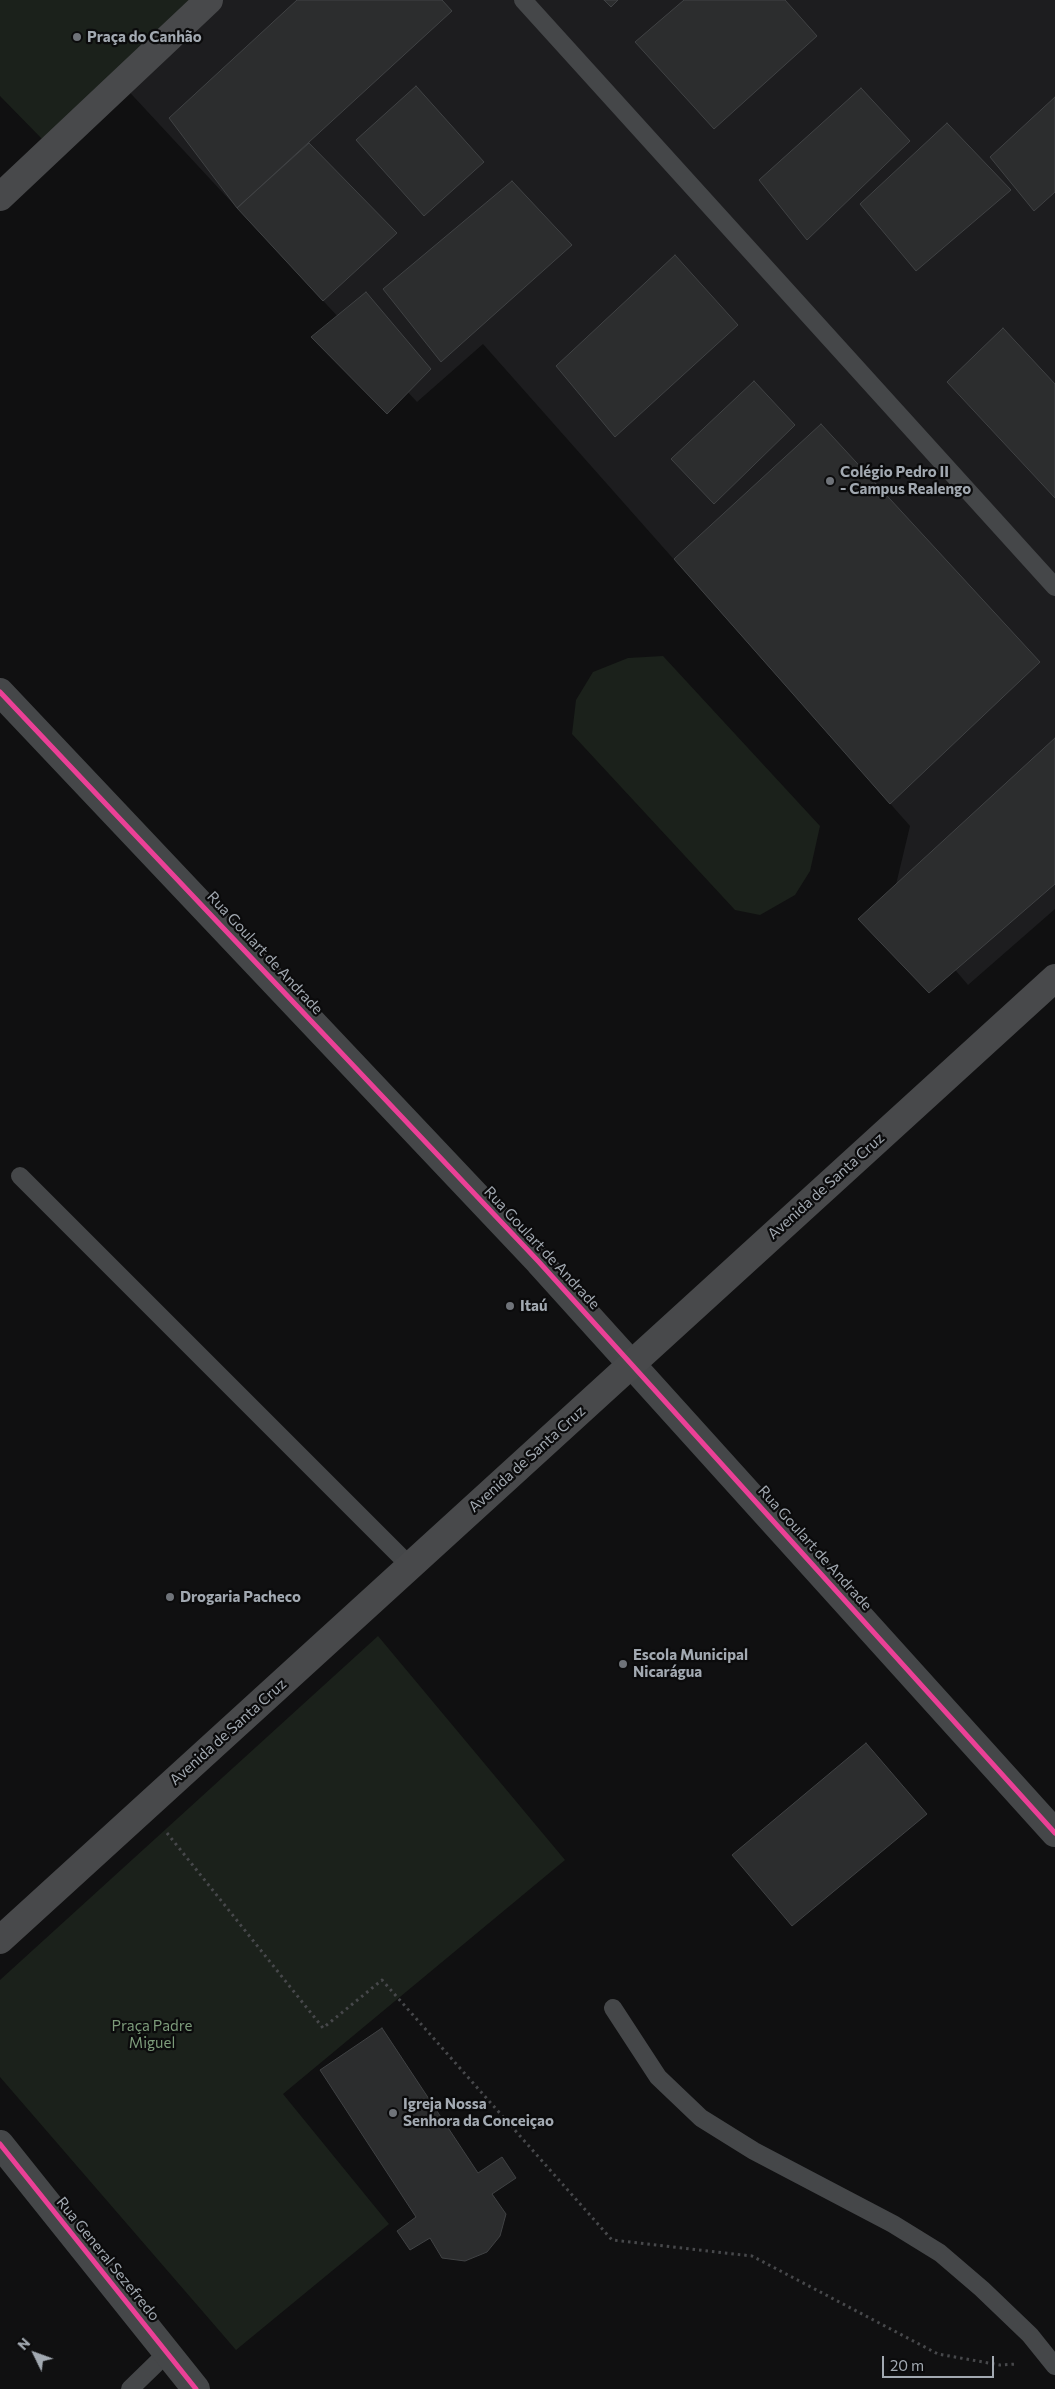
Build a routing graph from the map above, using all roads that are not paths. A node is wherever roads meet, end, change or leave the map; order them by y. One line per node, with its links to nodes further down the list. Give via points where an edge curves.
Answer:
1 (209, 0): 3 (main road)
2 (523, 0): 4 (lane)
3 (0, 197)
4 (1055, 587)
5 (0, 692): 8 (street, Rua Goulart de Andrade)
6 (1055, 978): 8 (main road, Avenida de Santa Cruz)
7 (20, 1176): 9 (lane)
8 (631, 1363): 9 (main road, Avenida de Santa Cruz); 10 (street, Rua Goulart de Andrade)
9 (410, 1566): 11 (main road, Avenida de Santa Cruz)
10 (1055, 1833)
11 (0, 1940)
12 (613, 2008): 15 (lane, via 658,2077 701,2118 754,2151 893,2224 940,2253 1024,2329)
13 (0, 2144): 14 (street, Rua General Sezefredo)
14 (167, 2353): 16 (lane); 17 (street, Rua General Sezefredo)
15 (1054, 2365)
16 (130, 2389)
17 (196, 2389)

